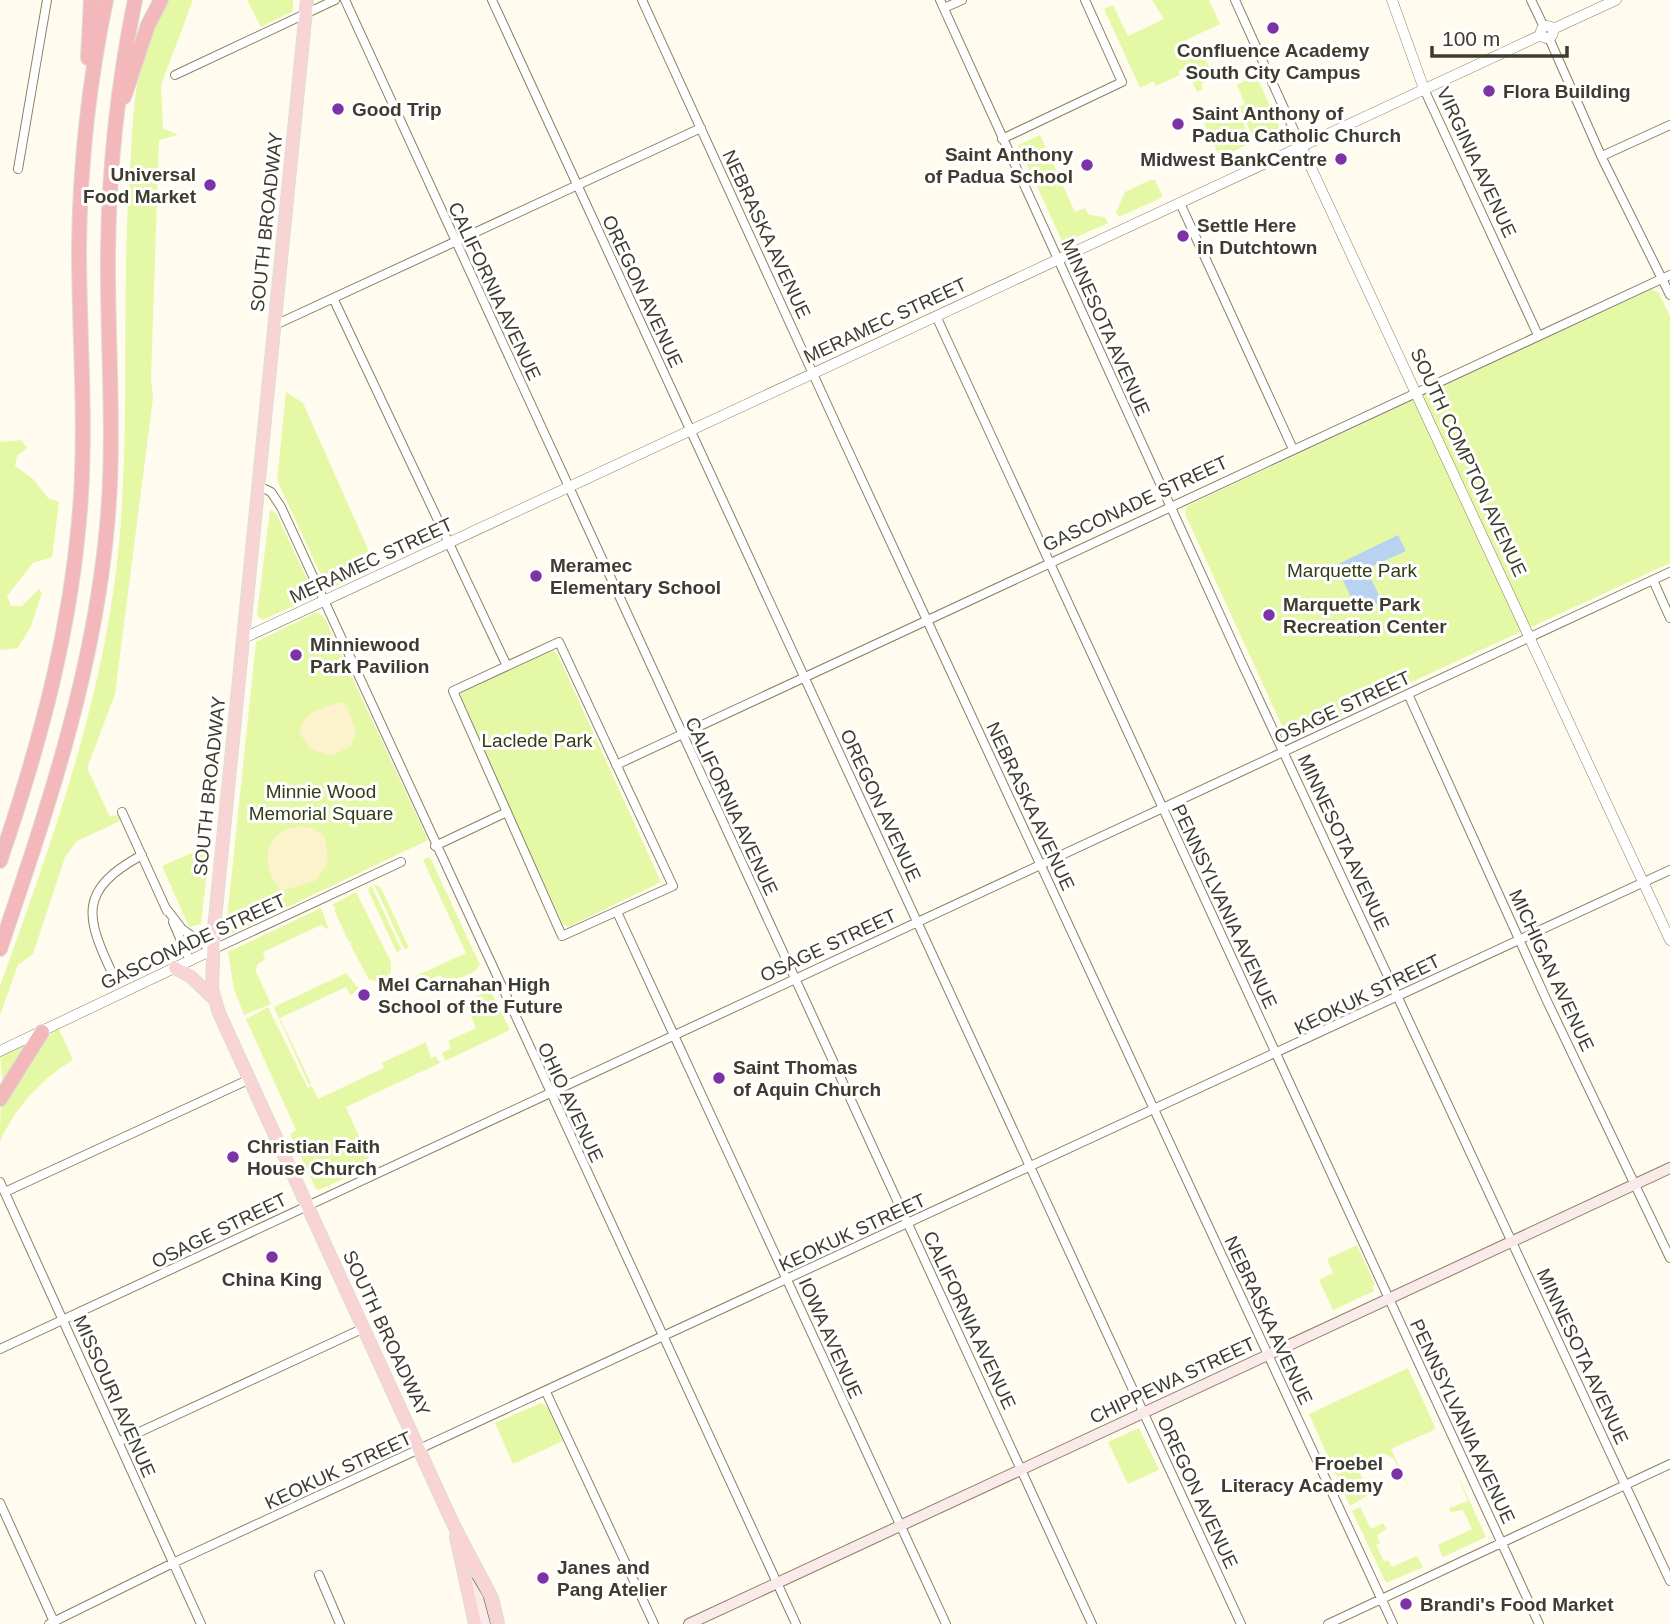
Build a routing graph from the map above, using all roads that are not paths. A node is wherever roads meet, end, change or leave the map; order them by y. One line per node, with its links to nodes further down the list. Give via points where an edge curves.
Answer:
1 (47, 0): 29 (street)
2 (91, 0): 22 (highway)
3 (106, 0): 22 (highway)
4 (135, 0): 25 (highway)
5 (161, 0): 25 (highway, via 148,25)
6 (307, 0): 18 (main road, SOUTH BROADWAY)
7 (335, 0): 18 (street)
8 (345, 0): 32 (street, CALIFORNIA AVENUE)
9 (492, 0): 30 (street, OREGON AVENUE)
10 (642, 0): 24 (street, NEBRASKA AVENUE)
11 (962, 0): 17 (street)
12 (1085, 0): 26 (street, via 1122,82)
13 (1235, 0): 27 (street, SOUTH COMPTON AVENUE)
14 (1392, 0): 21 (street, VIRGINIA AVENUE)
15 (1531, 0): 19 (street)
16 (1616, 0): 19 (street, MERAMEC STREET)
17 (942, 4): 26 (street, MINNESOTA AVENUE)
18 (306, 14): 20 (street); 38 (main road, SOUTH BROADWAY)
19 (1547, 32): 21 (street, MERAMEC STREET); 28 (street)
20 (174, 75)
21 (1424, 89): 27 (street, MERAMEC STREET); 39 (street, VIRGINIA AVENUE)
22 (88, 101): 67 (highway, via 80,198 83,445 76,555 53,687)
23 (1670, 125): 28 (street)
24 (701, 128): 30 (street); 40 (street, NEBRASKA AVENUE)
25 (114, 129): 77 (highway, via 108,254 111,455 103,565 77,710)
26 (1002, 139): 33 (street, MINNESOTA AVENUE)
27 (1301, 146): 31 (street, MERAMEC STREET); 41 (street, SOUTH COMPTON AVENUE)
28 (1602, 156): 34 (street)
29 (18, 169)
30 (577, 185): 32 (street); 42 (street, OREGON AVENUE)
31 (1180, 202): 33 (street, MERAMEC STREET); 43 (street)
32 (455, 242): 36 (street); 45 (street, CALIFORNIA AVENUE)
33 (1058, 259): 37 (street, MERAMEC STREET); 46 (street, MINNESOTA AVENUE)
34 (1666, 277): 35 (street); 39 (street, GASCONADE STREET)
35 (1670, 295)
36 (333, 299): 38 (street); 47 (street)
37 (936, 316): 40 (street, MERAMEC STREET); 48 (street, PENNSYLVANIA AVENUE)
38 (275, 325): 44 (main road, SOUTH BROADWAY)
39 (1538, 335): 41 (street, GASCONADE STREET)
40 (813, 373): 42 (street, MERAMEC STREET); 53 (street, NEBRASKA AVENUE)
41 (1418, 391): 43 (street, GASCONADE STREET); 54 (street, SOUTH COMPTON AVENUE)
42 (690, 430): 45 (street, MERAMEC STREET); 57 (street, OREGON AVENUE)
43 (1293, 449): 46 (street, GASCONADE STREET)
44 (259, 486): 51 (street, OHIO AVENUE, via 279,502); 55 (main road, SOUTH BROADWAY)
45 (568, 487): 47 (street, MERAMEC STREET); 59 (street, CALIFORNIA AVENUE)
46 (1170, 506): 48 (street, GASCONADE STREET); 60 (street, MINNESOTA AVENUE)
47 (448, 543): 51 (street, MERAMEC STREET); 56 (street)
48 (1049, 562): 53 (street, GASCONADE STREET); 62 (street, PENNSYLVANIA AVENUE)
49 (1670, 572): 50 (street, OSAGE STREET)
50 (1653, 580): 52 (street); 54 (street, OSAGE STREET)
51 (325, 600): 55 (street, MERAMEC STREET); 65 (street, OHIO AVENUE)
52 (1670, 618)
53 (927, 620): 57 (street, GASCONADE STREET); 69 (street, NEBRASKA AVENUE)
54 (1531, 637): 58 (street, OSAGE STREET); 71 (street, SOUTH COMPTON AVENUE)
55 (244, 638): 78 (main road, SOUTH BROADWAY)
56 (507, 666): 61 (street, via 559,642); 64 (street, via 453,691)
57 (804, 677): 59 (street, GASCONADE STREET); 74 (street, OREGON AVENUE)
58 (1408, 694): 60 (street, OSAGE STREET); 75 (street, MICHIGAN AVENUE)
59 (682, 734): 61 (street, GASCONADE STREET); 82 (street, CALIFORNIA AVENUE)
60 (1286, 751): 62 (street, OSAGE STREET); 83 (street, MINNESOTA AVENUE)
61 (616, 765): 73 (street, via 673,886)
62 (1162, 807): 69 (street, OSAGE STREET); 88 (street, PENNSYLVANIA AVENUE)
63 (122, 811): 66 (street)
64 (507, 812): 65 (street); 73 (street, via 562,936)
65 (435, 846): 90 (street, OHIO AVENUE)
66 (142, 855): 72 (street); 81 (street, via 111,872 98,890 93,934)
67 (0, 861)
68 (401, 862): 78 (street, GASCONADE STREET)
69 (1040, 863): 74 (street, OSAGE STREET); 92 (street, NEBRASKA AVENUE)
70 (1670, 870): 71 (street, KEOKUK STREET)
71 (1644, 882): 75 (street, KEOKUK STREET); 76 (street, SOUTH COMPTON AVENUE)
72 (165, 907): 78 (street, via 182,929); 79 (street)
73 (617, 912): 86 (street, IOWA AVENUE)
74 (917, 921): 82 (street, OSAGE STREET); 93 (street, OREGON AVENUE)
75 (1520, 939): 83 (street, KEOKUK STREET); 96 (street, MICHIGAN AVENUE)
76 (1670, 940)
77 (0, 950)
78 (212, 950): 79 (street, GASCONADE STREET); 84 (main road, SOUTH BROADWAY)
79 (190, 961): 80 (street, GASCONADE STREET)
80 (175, 968): 84 (main road); 85 (street, GASCONADE STREET)
81 (113, 975)
82 (795, 977): 86 (street, OSAGE STREET); 99 (street, CALIFORNIA AVENUE)
83 (1398, 996): 88 (street, KEOKUK STREET); 100 (street, MINNESOTA AVENUE)
84 (214, 998): 89 (main road, SOUTH BROADWAY)
85 (42, 1032): 87 (street, GASCONADE STREET); 91 (highway)
86 (673, 1034): 90 (street, OSAGE STREET); 102 (street, IOWA AVENUE)
87 (0, 1051)
88 (1277, 1055): 92 (street, KEOKUK STREET); 103 (street, PENNSYLVANIA AVENUE)
89 (250, 1079): 97 (street); 98 (main road, SOUTH BROADWAY)
90 (549, 1092): 98 (street, OSAGE STREET); 106 (street, OHIO AVENUE)
91 (0, 1099)
92 (1154, 1111): 93 (street, KEOKUK STREET); 108 (street, NEBRASKA AVENUE)
93 (1030, 1167): 99 (street, KEOKUK STREET); 110 (street, OREGON AVENUE)
94 (1670, 1168): 96 (main road, CHIPPEWA STREET)
95 (0, 1182): 97 (street, MISSOURI AVENUE)
96 (1636, 1184): 100 (main road, CHIPPEWA STREET); 101 (street, MICHIGAN AVENUE)
97 (5, 1192): 104 (street, MISSOURI AVENUE)
98 (307, 1205): 104 (street, OSAGE STREET); 105 (main road, SOUTH BROADWAY)
99 (908, 1223): 102 (street, KEOKUK STREET); 114 (street, CALIFORNIA AVENUE)
100 (1511, 1241): 103 (main road, CHIPPEWA STREET); 115 (street, MINNESOTA AVENUE)
101 (1670, 1258)
102 (787, 1279): 106 (street, KEOKUK STREET); 117 (street, IOWA AVENUE)
103 (1389, 1297): 108 (main road, CHIPPEWA STREET); 119 (street, PENNSYLVANIA AVENUE)
104 (63, 1320): 107 (street, OSAGE STREET); 111 (street, MISSOURI AVENUE)
105 (364, 1328): 111 (street); 112 (main road, SOUTH BROADWAY)
106 (662, 1336): 109 (street, KEOKUK STREET); 124 (street, OHIO AVENUE)
107 (0, 1349)
108 (1268, 1354): 110 (main road, CHIPPEWA STREET); 126 (street, NEBRASKA AVENUE)
109 (546, 1392): 112 (street, KEOKUK STREET); 134 (street)
110 (1143, 1412): 114 (main road, CHIPPEWA STREET); 139 (street, OREGON AVENUE)
111 (118, 1442): 120 (street, MISSOURI AVENUE)
112 (420, 1449): 118 (main road, SOUTH BROADWAY); 120 (street, KEOKUK STREET)
113 (1670, 1464): 115 (street)
114 (1021, 1469): 117 (main road, CHIPPEWA STREET); 138 (street, CALIFORNIA AVENUE)
115 (1625, 1485): 119 (street); 123 (street, MINNESOTA AVENUE)
116 (0, 1503): 127 (street)
117 (900, 1525): 124 (main road, CHIPPEWA STREET); 137 (street, IOWA AVENUE)
118 (454, 1526): 122 (main road, SOUTH BROADWAY); 125 (main road, SOUTH BROADWAY)
119 (1502, 1543): 126 (street); 142 (street, PENNSYLVANIA AVENUE)
120 (175, 1562): 127 (street, KEOKUK STREET); 128 (street, MISSOURI AVENUE)
121 (319, 1575): 129 (street)
122 (467, 1580): 130 (main road, SOUTH BROADWAY); 131 (main road)
123 (1670, 1581)
124 (777, 1583): 135 (main road, CHIPPEWA STREET); 136 (street, OHIO AVENUE)
125 (492, 1598): 132 (main road, SOUTH BROADWAY); 133 (main road)
126 (1381, 1599): 140 (street); 141 (street, NEBRASKA AVENUE)
127 (53, 1623)
128 (201, 1624)
129 (340, 1624)
130 (475, 1624)
131 (485, 1624)
132 (498, 1624)
133 (505, 1624)
134 (654, 1624)
135 (689, 1624)
136 (796, 1624)
137 (946, 1624)
138 (1092, 1624)
139 (1241, 1624)
140 (1328, 1624)
141 (1393, 1624)
142 (1539, 1624)

